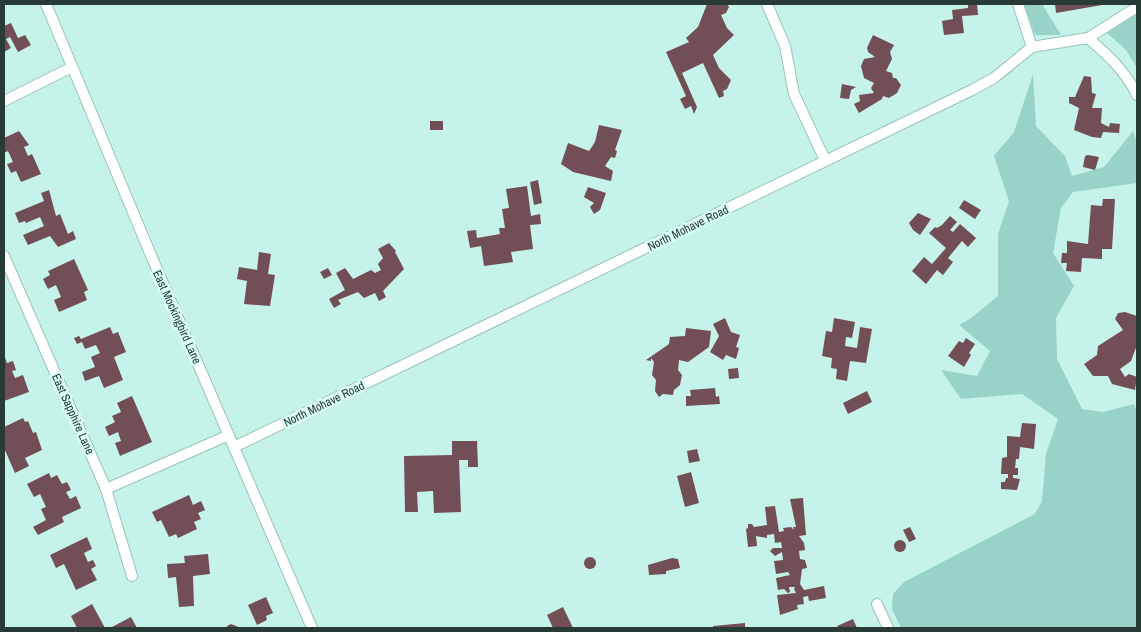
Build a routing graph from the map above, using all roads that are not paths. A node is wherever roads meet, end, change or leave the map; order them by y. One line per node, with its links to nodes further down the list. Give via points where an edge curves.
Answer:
1 (46, 4): 7 (street, East Mockingbird Lane)
2 (767, 4): 10 (street, via 785,46 794,94)
3 (1018, 4): 6 (street)
4 (1137, 7): 5 (street)
5 (1088, 38): 6 (street); 8 (street, via 1129,80)
6 (1032, 47): 10 (street, North Mohave Road, via 1005,70 972,90)
7 (72, 67): 9 (street); 12 (street, East Mockingbird Lane)
8 (1137, 95)
9 (4, 101)
10 (825, 160): 13 (street, North Mohave Road)
11 (4, 256): 14 (street, East Sapphire Lane)
12 (229, 435): 13 (street, East Mockingbird Lane); 14 (street)
13 (234, 447): 17 (street, East Mockingbird Lane)
14 (106, 490): 15 (street, East Sapphire Lane)
15 (132, 576)
16 (877, 604): 18 (street)
17 (312, 628)
18 (888, 628)

